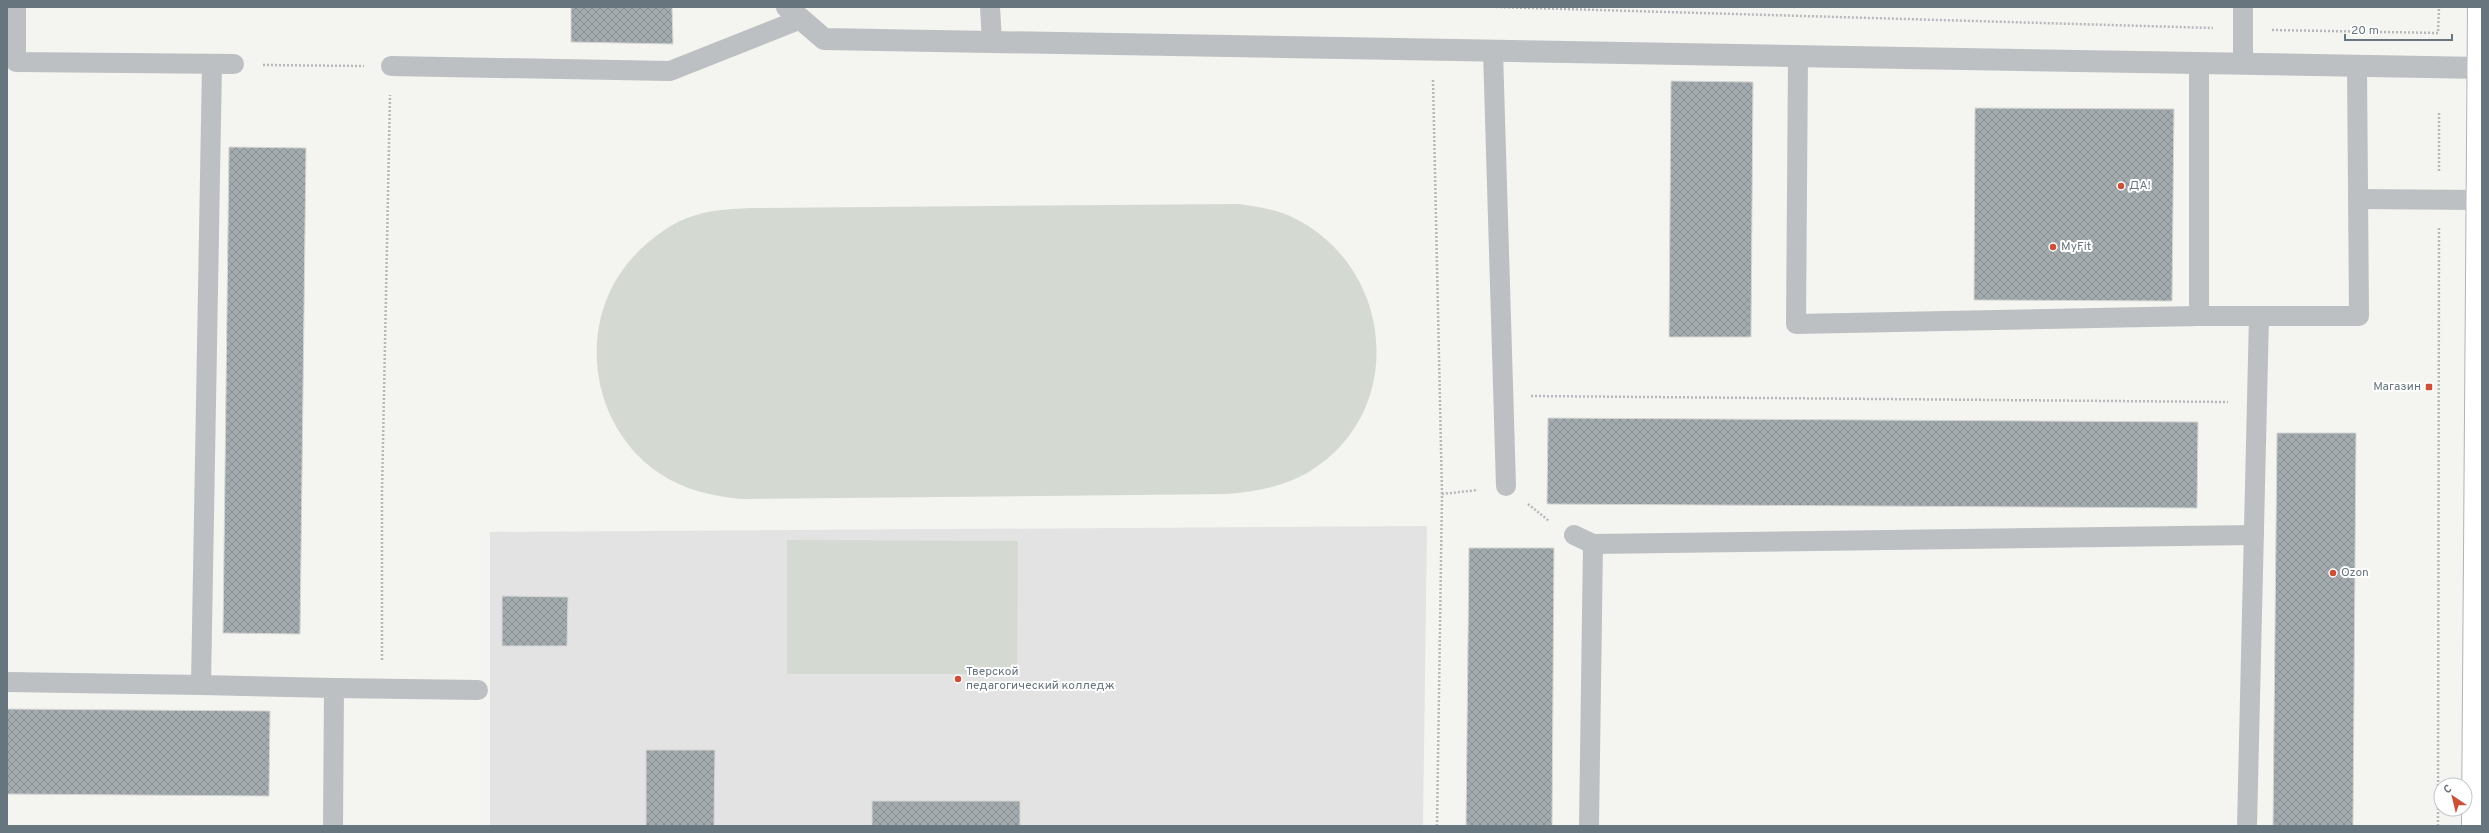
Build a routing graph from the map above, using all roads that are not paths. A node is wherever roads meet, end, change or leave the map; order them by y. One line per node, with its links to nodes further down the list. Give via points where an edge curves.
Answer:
1 (16, 7): 9 (lane)
2 (990, 7): 6 (lane)
3 (2243, 7): 13 (lane)
4 (2479, 7): 16 (street)
5 (794, 13): 6 (street, via 824,39); 14 (lane, via 670,71)
6 (992, 42): 7 (street)
7 (1493, 51): 8 (street); 21 (lane)
8 (1798, 56): 10 (street); 19 (lane, via 1796,324)
9 (11, 62): 11 (lane)
10 (2199, 63): 13 (street); 19 (lane)
11 (212, 64): 12 (lane); 27 (lane)
12 (234, 64)
13 (2243, 64): 15 (street)
14 (391, 66)
15 (2357, 66): 16 (street); 17 (lane)
16 (2480, 68): 18 (street)
17 (2358, 199): 18 (lane); 20 (lane, via 2359,316)
18 (2477, 200): 25 (street)
19 (2199, 316): 20 (lane)
20 (2260, 316): 23 (lane)
21 (1506, 486)
22 (1574, 535): 24 (lane)
23 (2254, 535): 24 (lane); 32 (lane)
24 (1593, 544): 31 (lane)
25 (2478, 593): 33 (street)
26 (7, 682): 27 (lane)
27 (201, 685): 28 (lane)
28 (334, 688): 29 (lane); 30 (lane)
29 (478, 690)
30 (333, 826)
31 (1589, 826)
32 (2247, 826)
33 (2473, 826)

